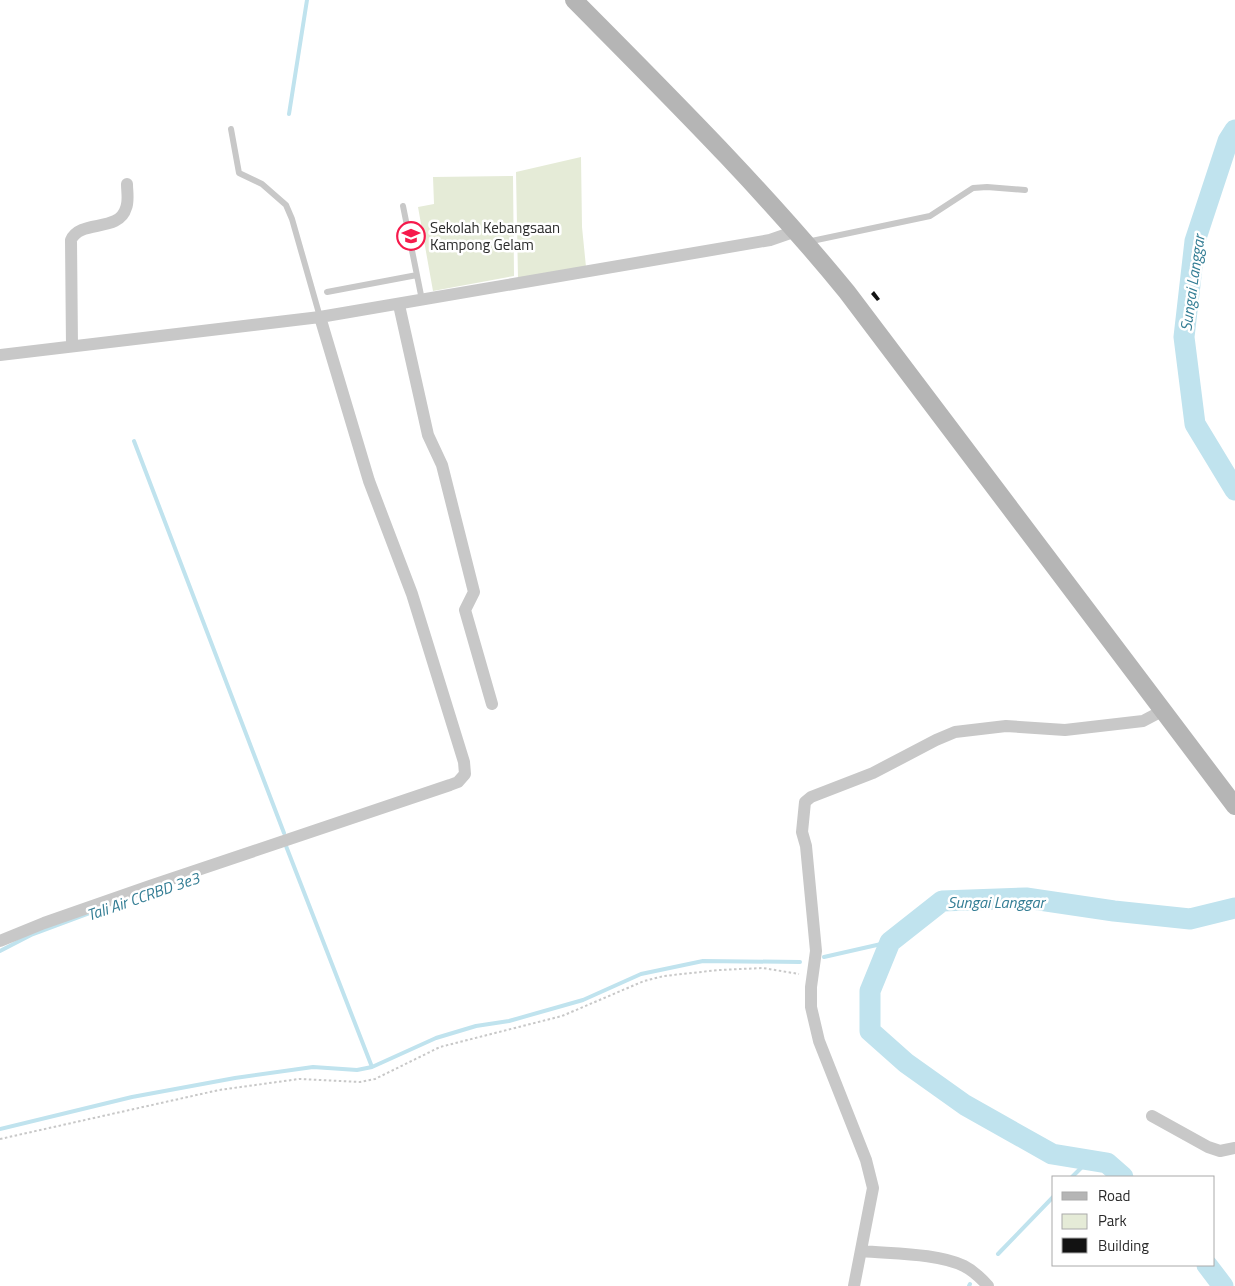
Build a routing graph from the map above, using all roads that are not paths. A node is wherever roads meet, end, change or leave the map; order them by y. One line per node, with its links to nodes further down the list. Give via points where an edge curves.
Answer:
1 (574, 0): 6 (main road, via 736,165)
2 (230, 129): 11 (lane, via 239,173 275,194 289,211)
3 (127, 184): 12 (street, via 127,204 122,216 109,224 78,232 71,240)
4 (1025, 190): 6 (lane, via 973,188 930,216)
5 (403, 206): 7 (lane)
6 (801, 237): 9 (street); 15 (main road, via 847,292)
7 (417, 275): 8 (lane); 9 (lane)
8 (327, 292)
9 (422, 301): 10 (street)
10 (399, 305): 11 (street); 14 (street, via 428,435 442,464 474,592 465,610)
11 (320, 317): 12 (street); 17 (street, via 369,481 412,594 465,774 450,785 150,886)
12 (72, 346): 13 (street)
13 (0, 355)
14 (492, 704)
15 (1162, 711): 16 (main road); 20 (street, via 1143,721 1065,730 1006,726 955,732 805,802 802,832 816,951 810,996 815,1026 874,1188)
16 (1235, 806)
17 (0, 941)
18 (1152, 1116): 19 (street, via 1208,1147 1220,1151)
19 (1235, 1148)
20 (862, 1251): 21 (street); 22 (street, via 939,1259 962,1265)
21 (854, 1286)
22 (988, 1286)

